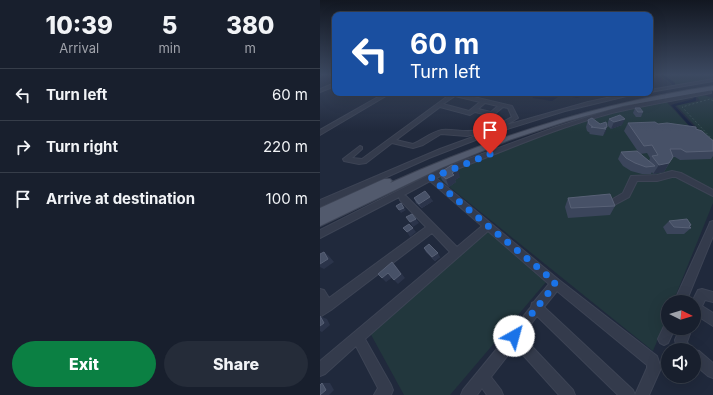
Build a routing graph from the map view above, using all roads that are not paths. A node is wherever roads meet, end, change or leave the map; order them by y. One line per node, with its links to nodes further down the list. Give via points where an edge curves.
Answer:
1 (668, 93): 4 (main road)
2 (682, 93): 23 (main road, via 595,110 512,137)
3 (689, 93): 23 (street, via 610,112 592,120 558,128)
4 (653, 95)
5 (384, 96): 20 (street)
6 (452, 96): 15 (street)
7 (464, 96): 11 (street); 12 (street)
8 (474, 96): 11 (street)
9 (624, 96): 19 (street)
10 (648, 96): 29 (main road, via 593,107 475,144 416,168)
11 (472, 98): 13 (street)
12 (459, 100)
13 (484, 101): 16 (street); 18 (street)
14 (454, 104): 17 (street)
15 (439, 105): 17 (street); 21 (street)
16 (502, 105): 18 (street, via 492,114); 19 (street, via 510,108 516,118)
17 (449, 108): 18 (street, via 468,113)
18 (474, 110)
19 (501, 127): 21 (street, via 469,135 438,133 413,146); 28 (street)
20 (320, 133)
21 (392, 141): 22 (street, via 364,161 346,159)
22 (360, 148)
23 (461, 160): 24 (street); 30 (main road, via 420,174)
24 (431, 178): 32 (street); 34 (street)
25 (713, 193): 27 (street, via 672,174 657,178 634,178 626,195)
26 (403, 198): 33 (street)
27 (614, 202)
28 (320, 204)
29 (320, 213)
30 (320, 221)
31 (713, 225): 38 (street)
32 (488, 226): 35 (street); 36 (street)
33 (432, 228): 35 (street); 42 (street)
34 (320, 234)
35 (457, 253): 46 (street)
36 (555, 283): 41 (street); 56 (street, via 652,361 654,368)
37 (320, 294): 42 (street)
38 (683, 295)
39 (701, 296): 40 (street)
40 (713, 297)
41 (536, 307): 45 (street); 55 (street)
42 (323, 309)
43 (701, 313): 44 (street)
44 (713, 320)
45 (514, 336): 50 (street); 54 (street)
46 (358, 338): 48 (street); 51 (street)
47 (701, 362): 49 (street)
48 (320, 369)
49 (713, 371)
50 (482, 377): 52 (street); 53 (street)
51 (385, 393)
52 (468, 395)
53 (496, 395)
54 (568, 395)
55 (628, 395)
56 (642, 395)

